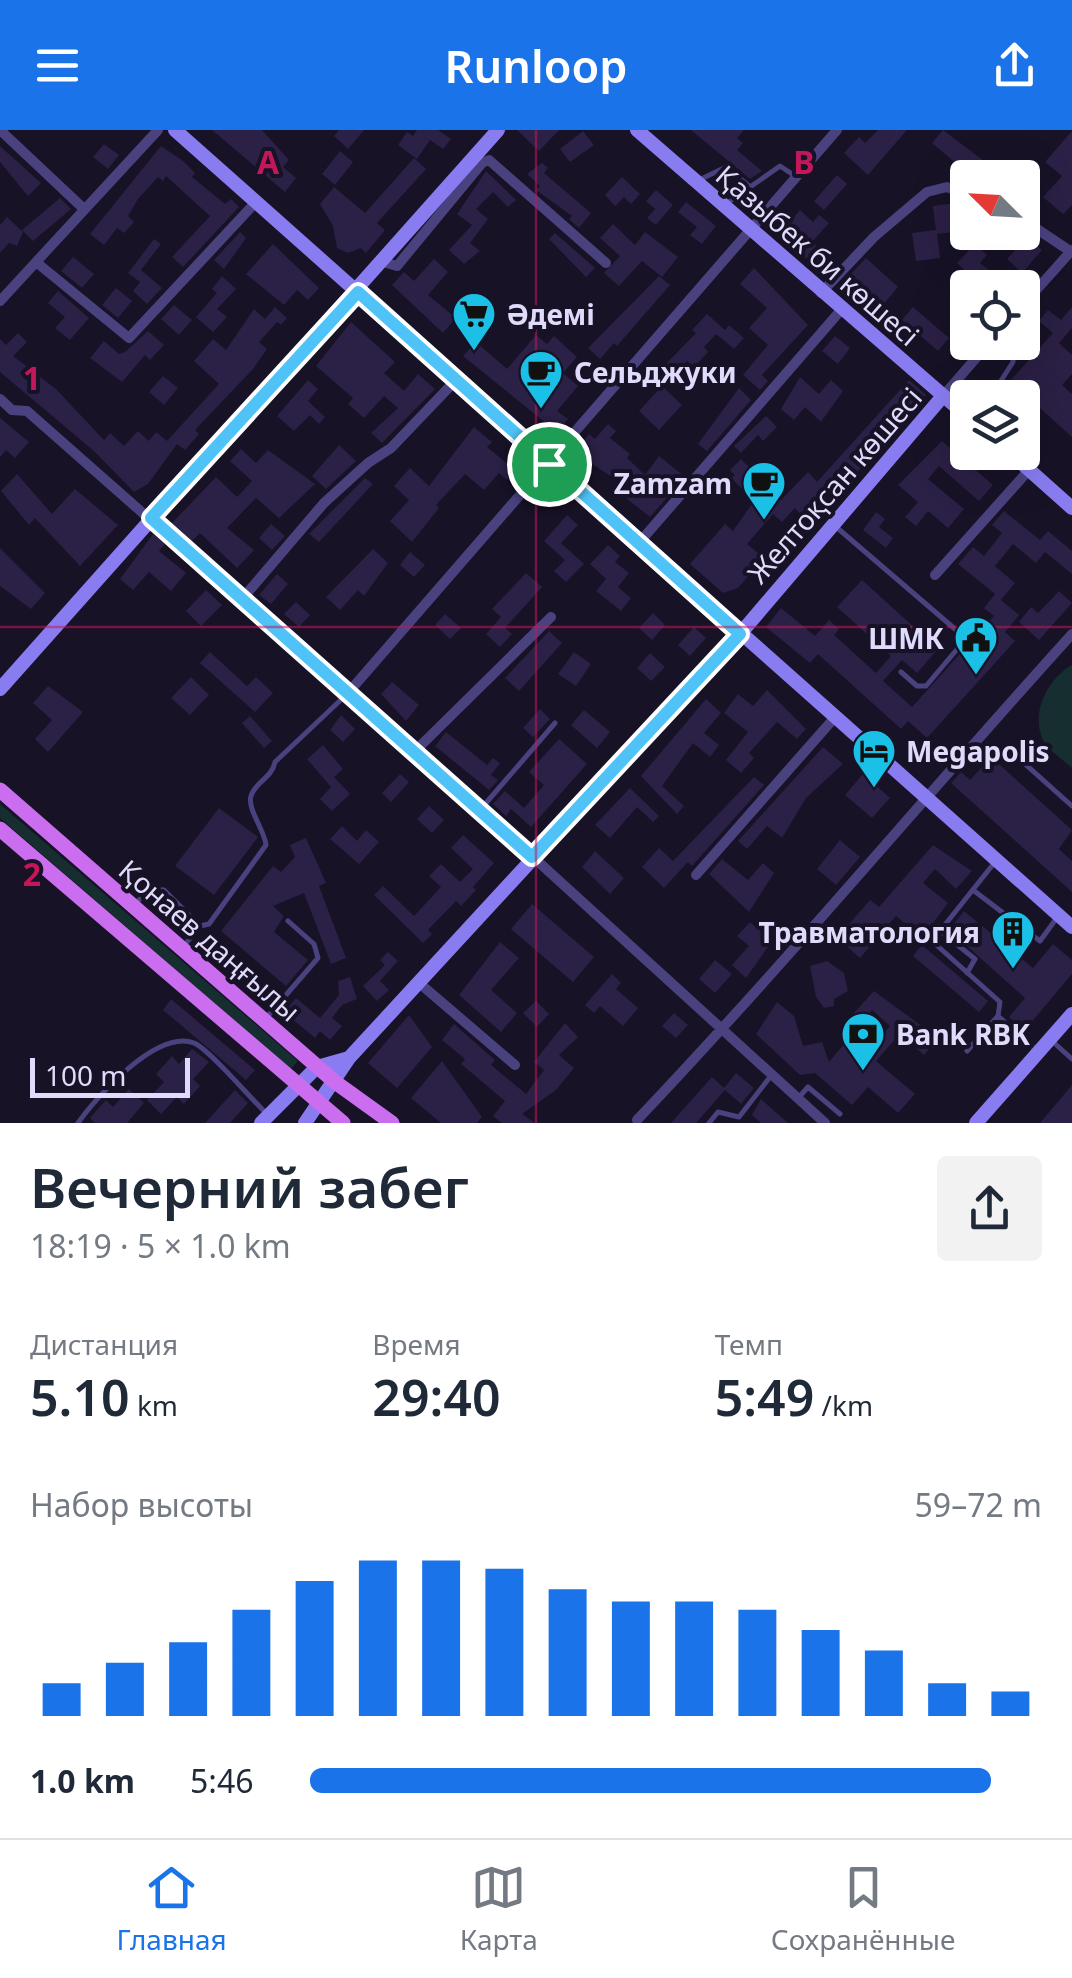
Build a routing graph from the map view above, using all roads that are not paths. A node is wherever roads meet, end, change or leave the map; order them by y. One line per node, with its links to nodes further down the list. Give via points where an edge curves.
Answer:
1 (0, 130): 13 (street)
2 (158, 130): 13 (street)
3 (175, 130): 11 (main road)
4 (498, 130): 18 (main road)
5 (636, 130): 8 (main road, Қазыбек би көшесі)
6 (837, 130): 7 (street)
7 (798, 177): 9 (lane, via 780,166); 15 (street)
8 (694, 182): 9 (lane, via 726,167); 12 (main road, Қазыбек би көшесі)
9 (748, 186): 12 (lane)
10 (950, 188): 22 (street, via 927,192)
11 (256, 202): 17 (street, via 129,338); 21 (main road)
12 (722, 207): 15 (main road, Қазыбек би көшесі)
13 (84, 209): 17 (street)
14 (1040, 230): 16 (street)
15 (751, 234): 22 (main road, Қазыбек би көшесі); 30 (street)
16 (1071, 250): 20 (street)
17 (36, 262): 23 (street)
18 (382, 262): 19 (street, via 397,266 489,160); 21 (main road)
19 (606, 264)
20 (1040, 285)
21 (358, 292): 26 (main road); 33 (main road)
22 (821, 293): 24 (main road, Қазыбек би көшесі)
23 (0, 301)
24 (841, 310): 27 (main road, Қазыбек би көшесі); 35 (street)
25 (977, 360): 27 (street, Желтоқсан көшесі)
26 (456, 380): 30 (main road); 37 (street, via 391,448 324,504)
27 (943, 396): 29 (main road, Қазыбек би көшесі); 34 (main road, Желтоқсан көшесі)
28 (0, 399): 33 (street, via 12,410 27,411)
29 (950, 402)
30 (549, 464): 35 (main road); 43 (street)
31 (1028, 470): 32 (main road); 36 (street)
32 (1072, 508)
33 (151, 518): 37 (street); 42 (main road)
34 (833, 524): 39 (main road, Желтоқсан көшесі); 41 (lane, via 962,635 964,642 926,686)
35 (638, 544): 39 (main road)
36 (936, 575)
37 (242, 599): 43 (street)
38 (551, 618): 46 (street)
39 (740, 634): 44 (main road); 53 (main road, Желтоқсан көшесі)
40 (1072, 634): 49 (street)
41 (901, 672)
42 (0, 689)
43 (348, 693): 46 (street); 60 (lane, via 276,762 250,800 266,838 264,852 209,924)
44 (836, 716): 49 (main road); 55 (street)
45 (555, 724): 51 (lane)
46 (414, 752): 51 (street)
47 (1015, 755): 50 (lane)
48 (0, 790): 57 (main road, Қонаев даңғылы)
49 (926, 794): 54 (main road); 69 (street)
50 (1072, 806)
51 (480, 810): 53 (street)
52 (0, 829): 79 (main road, Қонаев даңғылы)
53 (532, 857): 65 (main road, Желтоқсан көшесі); 69 (street)
54 (997, 859): 56 (lane); 58 (main road)
55 (696, 875)
56 (973, 890): 58 (lane, via 1040,941); 62 (lane)
57 (134, 906): 60 (lane, via 148,889 164,890); 63 (main road, Қонаев даңғылы)
58 (1059, 915): 61 (main road)
59 (288, 921): 67 (lane, via 314,944 318,958)
60 (200, 926): 63 (lane)
61 (1072, 926)
62 (940, 931): 64 (lane, via 932,941); 64 (lane, via 975,960)
63 (182, 948): 67 (main road, Қонаев даңғылы)
64 (967, 972): 66 (lane, via 1000,1002)
65 (418, 982): 73 (main road, Желтоқсан көшесі); 75 (street)
66 (998, 1016): 71 (lane); 72 (lane)
67 (264, 1020): 76 (main road, Қонаев даңғылы)
68 (1068, 1025): 70 (main road)
69 (723, 1030): 77 (street); 84 (street)
70 (1050, 1039): 72 (main road); 74 (lane)
71 (966, 1051)
72 (1038, 1052): 91 (main road)
73 (349, 1058): 76 (main road); 78 (main road, Желтоқсан көшесі)
74 (1072, 1060)
75 (515, 1066)
76 (318, 1067): 78 (main road, Қонаев даңғылы); 79 (main road)
77 (772, 1075): 80 (street); 89 (lane, via 739,1117 718,1112)
78 (336, 1082): 81 (main road); 88 (main road, Қонаев даңғылы)
79 (295, 1086): 81 (main road, Қонаев даңғылы); 83 (main road)
80 (798, 1098): 82 (lane, via 808,1088); 90 (street)
81 (320, 1106): 86 (main road); 87 (main road, Қонаев даңғылы)
82 (840, 1114)
83 (264, 1119): 85 (lane, via 211,1054 192,1042 148,1055 97,1096)
84 (637, 1120)
85 (78, 1123)
86 (304, 1123)
87 (343, 1123)
88 (392, 1123)
89 (710, 1123)
90 (825, 1123)
91 (976, 1123)

